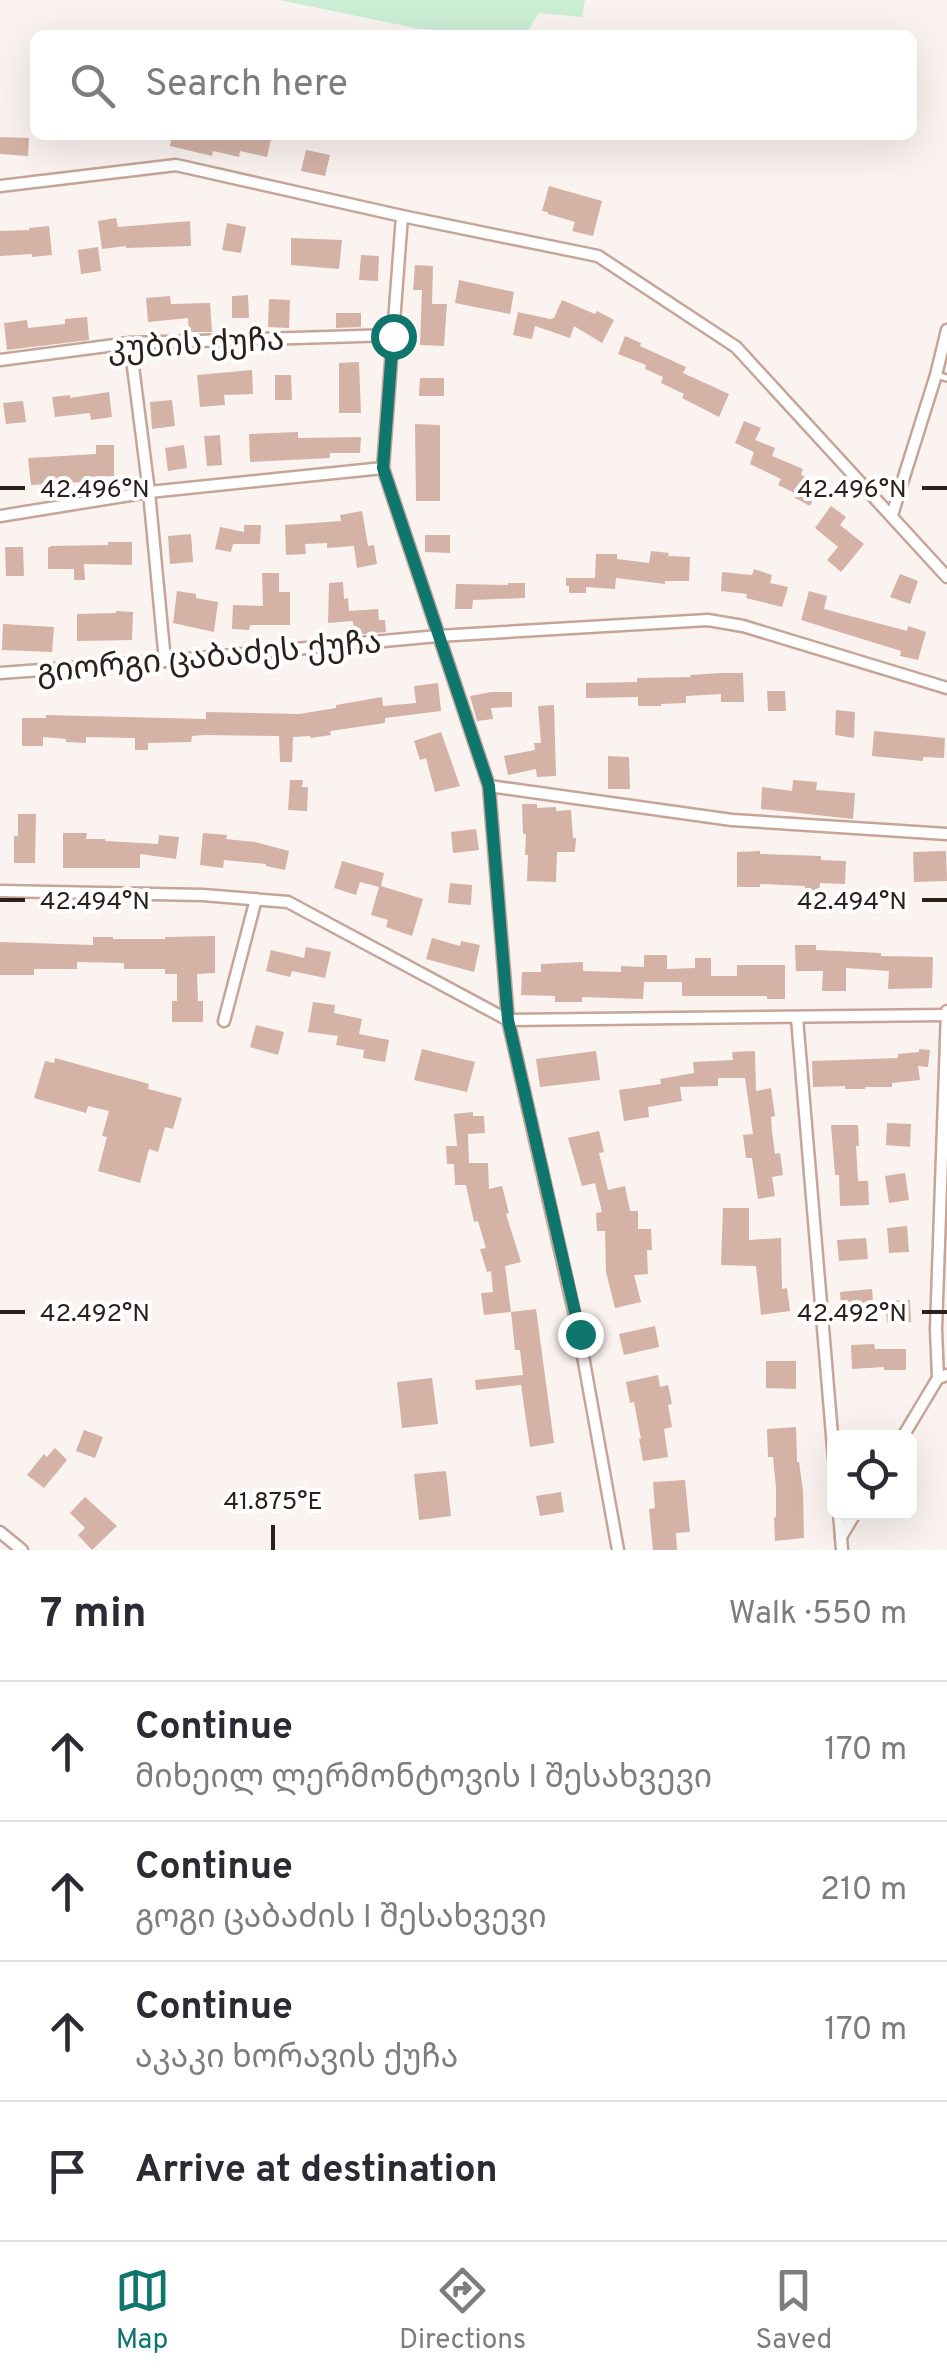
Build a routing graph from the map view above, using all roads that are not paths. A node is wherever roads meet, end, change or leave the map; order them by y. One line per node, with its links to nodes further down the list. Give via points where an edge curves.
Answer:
1 (0, 186): 2 (street, via 176,165)
2 (402, 216): 4 (street); 10 (street, via 598,256 736,346)
3 (947, 330): 7 (street)
4 (393, 336): 5 (street, კუბის ქუჩა); 8 (street)
5 (130, 343): 6 (street, კუბის ქუჩა); 9 (street)
6 (0, 360)
7 (942, 376): 10 (street)
8 (383, 468): 9 (street); 13 (street)
9 (149, 492): 11 (street); 14 (street)
10 (892, 515): 12 (street)
11 (0, 516)
12 (947, 576)
13 (438, 636): 14 (street, გიორგი ცაბაძეს ქუჩა); 16 (street, გიორგი ცაბაძეს ქუჩა, via 708,620); 17 (street)
14 (165, 661): 15 (street, გიორგი ცაბაძეს ქუჩა)
15 (0, 673)
16 (947, 688)
17 (489, 786): 18 (street, via 732,820); 23 (street)
18 (947, 834)
19 (0, 891): 20 (street)
20 (256, 899): 23 (street, via 288,902); 24 (street)
21 (946, 1013): 22 (street); 25 (street, via 936,1329)
22 (797, 1018): 23 (street); 26 (street)
23 (508, 1020): 32 (street, via 580,1334)
24 (224, 1021)
25 (942, 1376): 27 (street)
26 (832, 1430)
27 (907, 1430)
28 (852, 1520): 30 (street)
29 (0, 1532): 31 (street)
30 (842, 1544)
31 (22, 1550)
32 (618, 1550)

